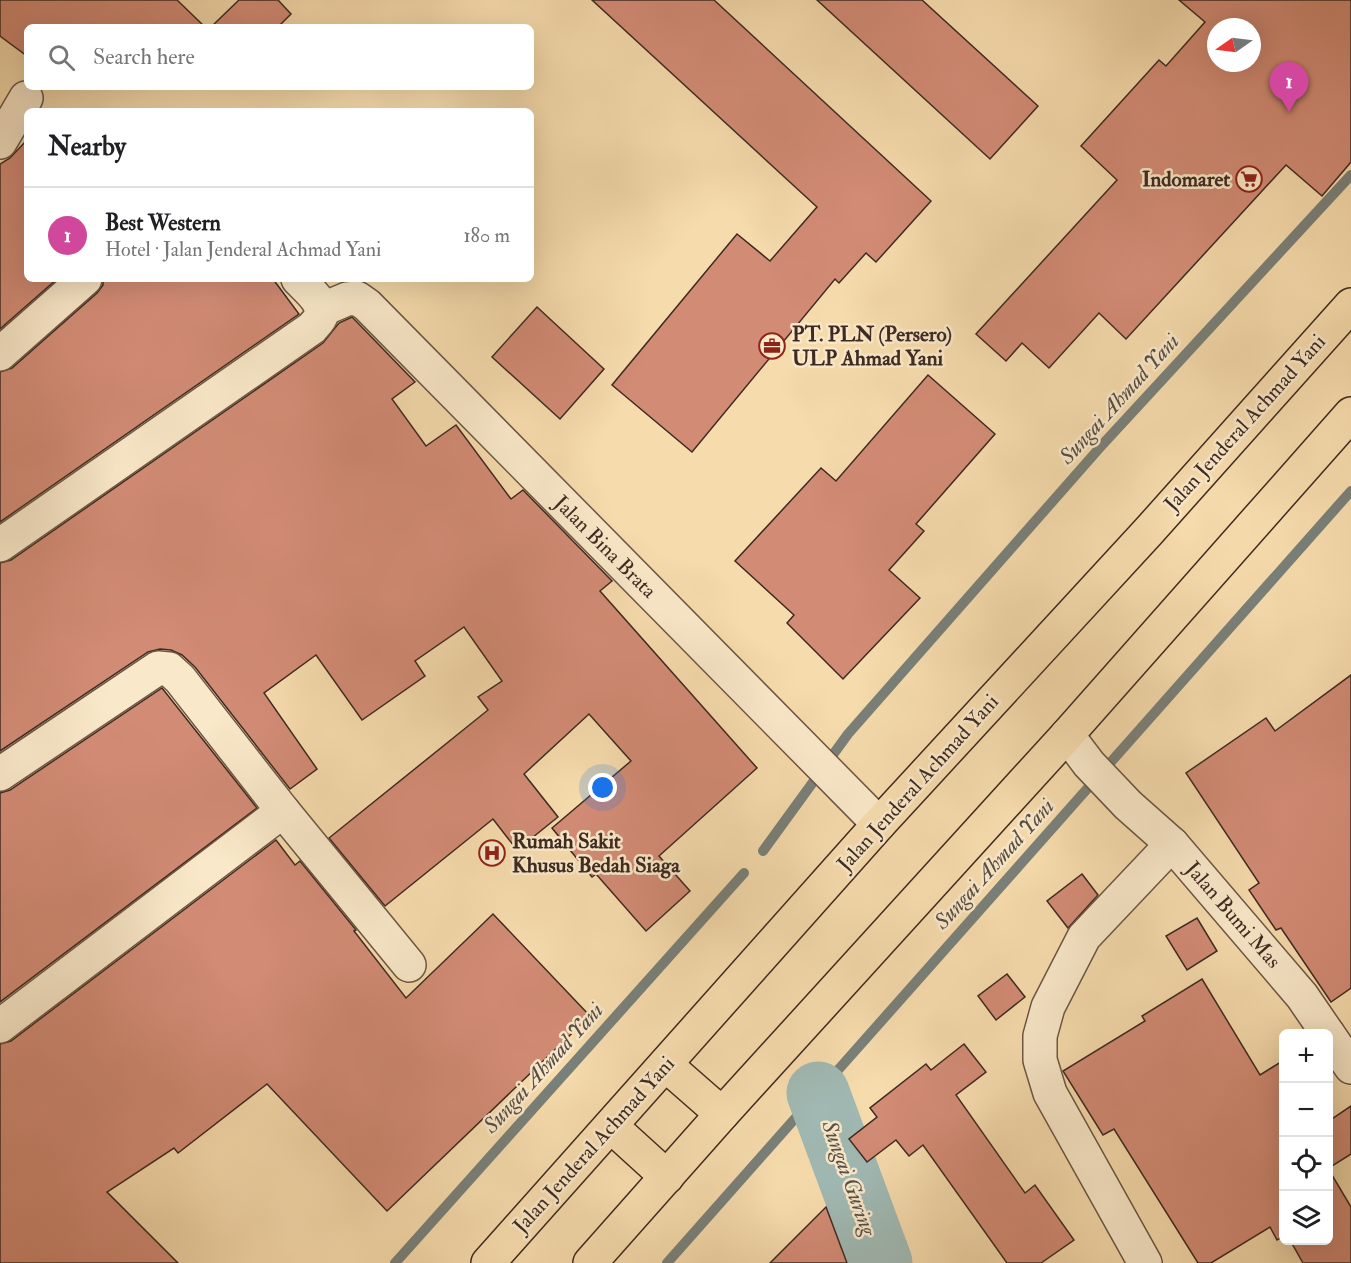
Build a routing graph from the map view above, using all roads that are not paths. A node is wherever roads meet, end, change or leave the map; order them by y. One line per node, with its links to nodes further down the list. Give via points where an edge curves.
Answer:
1 (26, 98): 2 (street)
2 (0, 142)
3 (82, 282): 7 (street)
4 (301, 282): 6 (street)
5 (1351, 305): 13 (highway, Jalan Jenderal Achmad Yani)
6 (321, 310): 9 (street, via 312,328); 13 (street, Jalan Bina Brata, via 347,299 357,298 367,305)
7 (0, 354)
8 (1351, 414): 10 (highway)
9 (0, 545)
10 (1067, 735): 14 (street, Jalan Bumi Mas, via 1089,764); 21 (highway)
11 (0, 774): 12 (street, via 158,668 169,669)
12 (283, 811): 15 (street); 16 (street)
13 (879, 824): 19 (highway, Jalan Jenderal Achmad Yani)
14 (1172, 844): 17 (street, Jalan Bumi Mas, via 1302,996); 26 (street, via 1084,937 1048,1007 1040,1036 1040,1060 1050,1093)
15 (409, 965)
16 (0, 1026)
17 (1325, 1029)
18 (1333, 1041): 20 (street, Jalan Bumi Mas)
19 (666, 1065): 21 (highway); 22 (highway, Jalan Jenderal Achmad Yani)
20 (1351, 1067)
21 (722, 1114): 23 (highway)
22 (611, 1126): 23 (highway); 24 (highway, Jalan Jenderal Achmad Yani)
23 (667, 1177): 25 (highway)
24 (488, 1263)
25 (590, 1263)
26 (1145, 1263)

